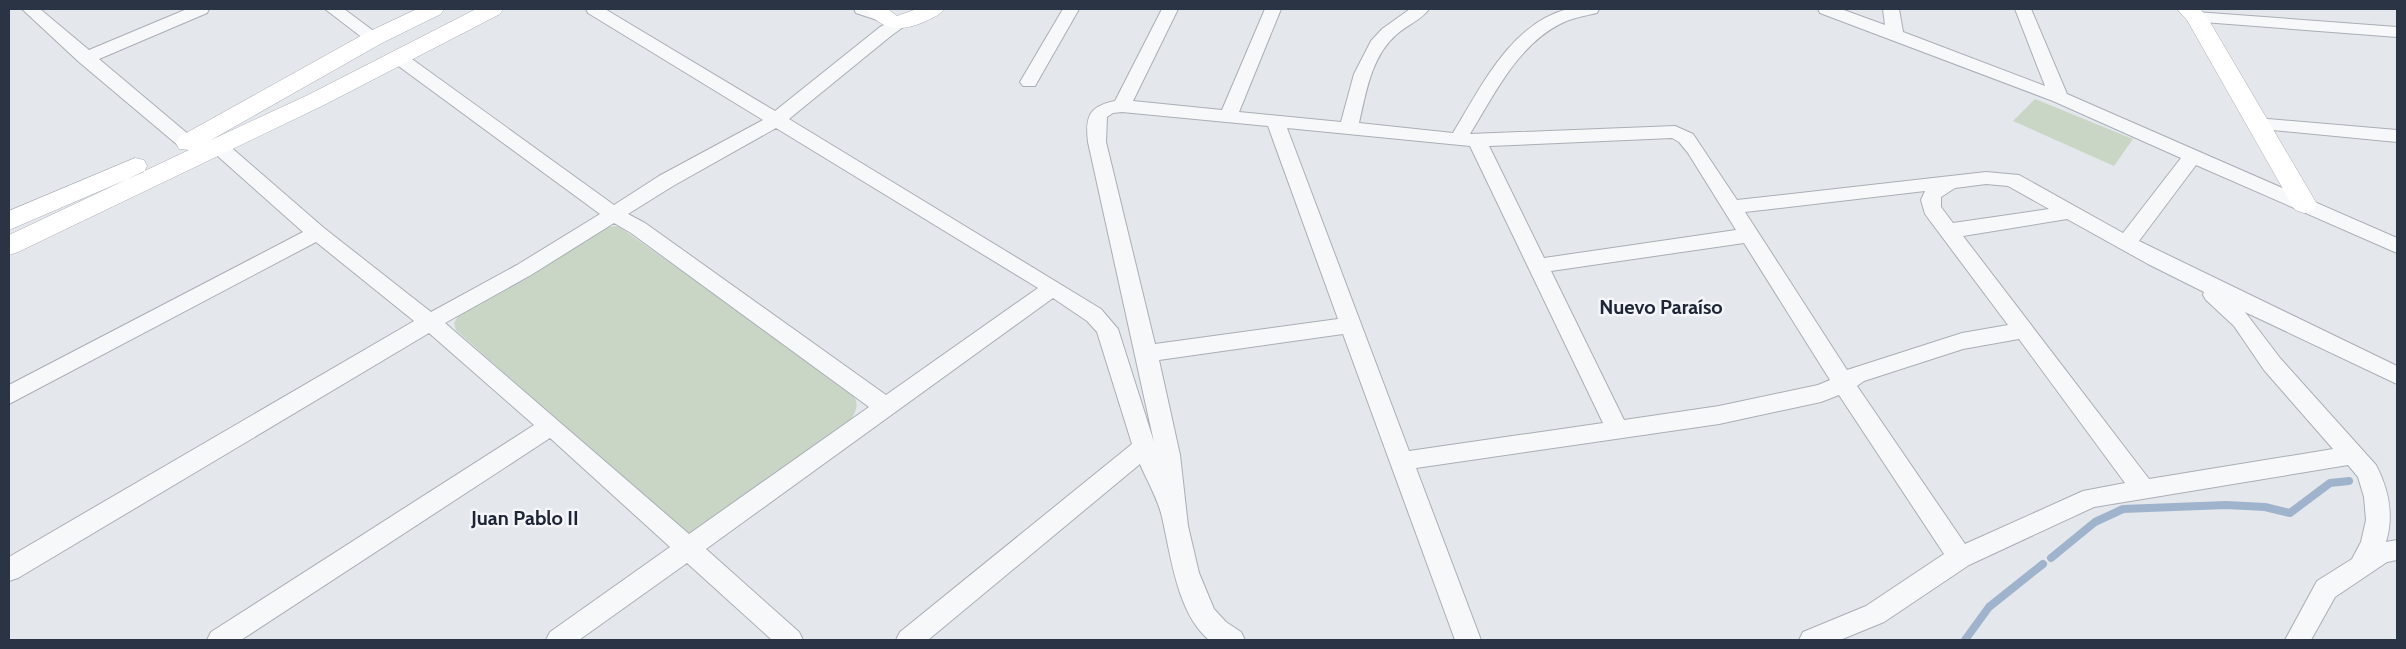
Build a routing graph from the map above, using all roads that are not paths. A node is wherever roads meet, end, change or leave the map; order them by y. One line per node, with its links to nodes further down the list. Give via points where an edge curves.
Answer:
1 (30, 9): 22 (street)
2 (201, 9): 22 (street)
3 (333, 9): 21 (street)
4 (433, 9): 21 (street)
5 (492, 9): 23 (street)
6 (594, 9): 28 (street)
7 (862, 9): 18 (street)
8 (933, 9): 18 (street)
9 (1071, 9): 24 (street)
10 (1170, 9): 26 (street)
11 (1273, 9): 27 (street)
12 (1421, 9): 31 (street, via 1388,31 1374,48 1362,70)
13 (1591, 9): 33 (street, via 1552,21 1515,53)
14 (1826, 9): 20 (street)
15 (1891, 9): 20 (street)
16 (2024, 9): 25 (street)
17 (2192, 13): 19 (street); 30 (street)
18 (887, 16): 28 (street, via 886,31)
19 (2397, 32)
20 (1895, 36): 25 (street)
21 (374, 38): 34 (street)
22 (85, 58): 34 (street)
23 (399, 58): 35 (street); 41 (street)
24 (1029, 82)
25 (2059, 97): 36 (street)
26 (1122, 106): 27 (street); 55 (street, via 1108,107 1098,115 1095,124)
27 (1228, 117): 29 (street)
28 (776, 120): 41 (street, via 666,181); 51 (street)
29 (1275, 121): 31 (street); 53 (street)
30 (2257, 124): 32 (street); 38 (street)
31 (1348, 129): 33 (street)
32 (2397, 136)
33 (1468, 140): 39 (street, via 1675,132 1686,138 1695,149); 50 (street)
34 (187, 143): 42 (street)
35 (219, 146): 44 (street); 47 (street)
36 (2192, 157): 38 (street); 46 (street)
37 (1948, 184): 39 (street); 40 (street, via 1986,178 2012,180); 43 (street, via 1932,193 1929,200)
38 (2304, 204): 48 (street)
39 (1731, 207): 45 (street)
40 (2071, 212): 43 (street); 46 (street)
41 (615, 216): 52 (street); 59 (street, via 638,228)
42 (9, 221)
43 (1948, 231): 54 (street)
44 (317, 233): 52 (street); 58 (street)
45 (1749, 235): 50 (street); 57 (street)
46 (2127, 242): 49 (street)
47 (9, 246)
48 (2397, 246)
49 (2155, 259): 56 (street); 63 (street, via 2225,304 2272,364)
50 (1537, 266): 61 (street)
51 (1053, 288): 59 (street); 62 (street, via 1094,315 1107,329)
52 (430, 322): 60 (street); 71 (street)
53 (1351, 325): 55 (street); 64 (street)
54 (2025, 330): 57 (street, via 1962,341 1856,374); 65 (street)
55 (1147, 353): 66 (street, via 1173,478)
56 (2397, 376)
57 (1844, 384): 61 (street, via 1821,393 1719,415); 69 (street)
58 (9, 395)
59 (886, 407): 67 (street)
60 (550, 426): 67 (street); 72 (street)
61 (1617, 429): 64 (street)
62 (1144, 447): 66 (street); 75 (street)
63 (2353, 455): 65 (street); 70 (street, via 2368,472 2379,510 2372,548)
64 (1402, 461): 77 (street)
65 (2143, 488): 69 (street, via 2091,498)
66 (1174, 515): 76 (street, via 1198,606 1207,622 1223,637)
67 (686, 549): 73 (street); 74 (street)
68 (2397, 550): 70 (street, via 2381,553)
69 (1960, 557): 78 (street, via 1875,614)
70 (2361, 565): 79 (street, via 2326,589)
71 (9, 570)
72 (220, 640)
73 (559, 640)
74 (790, 640)
75 (909, 640)
76 (1232, 640)
77 (1468, 640)
78 (1812, 640)
79 (2298, 640)

